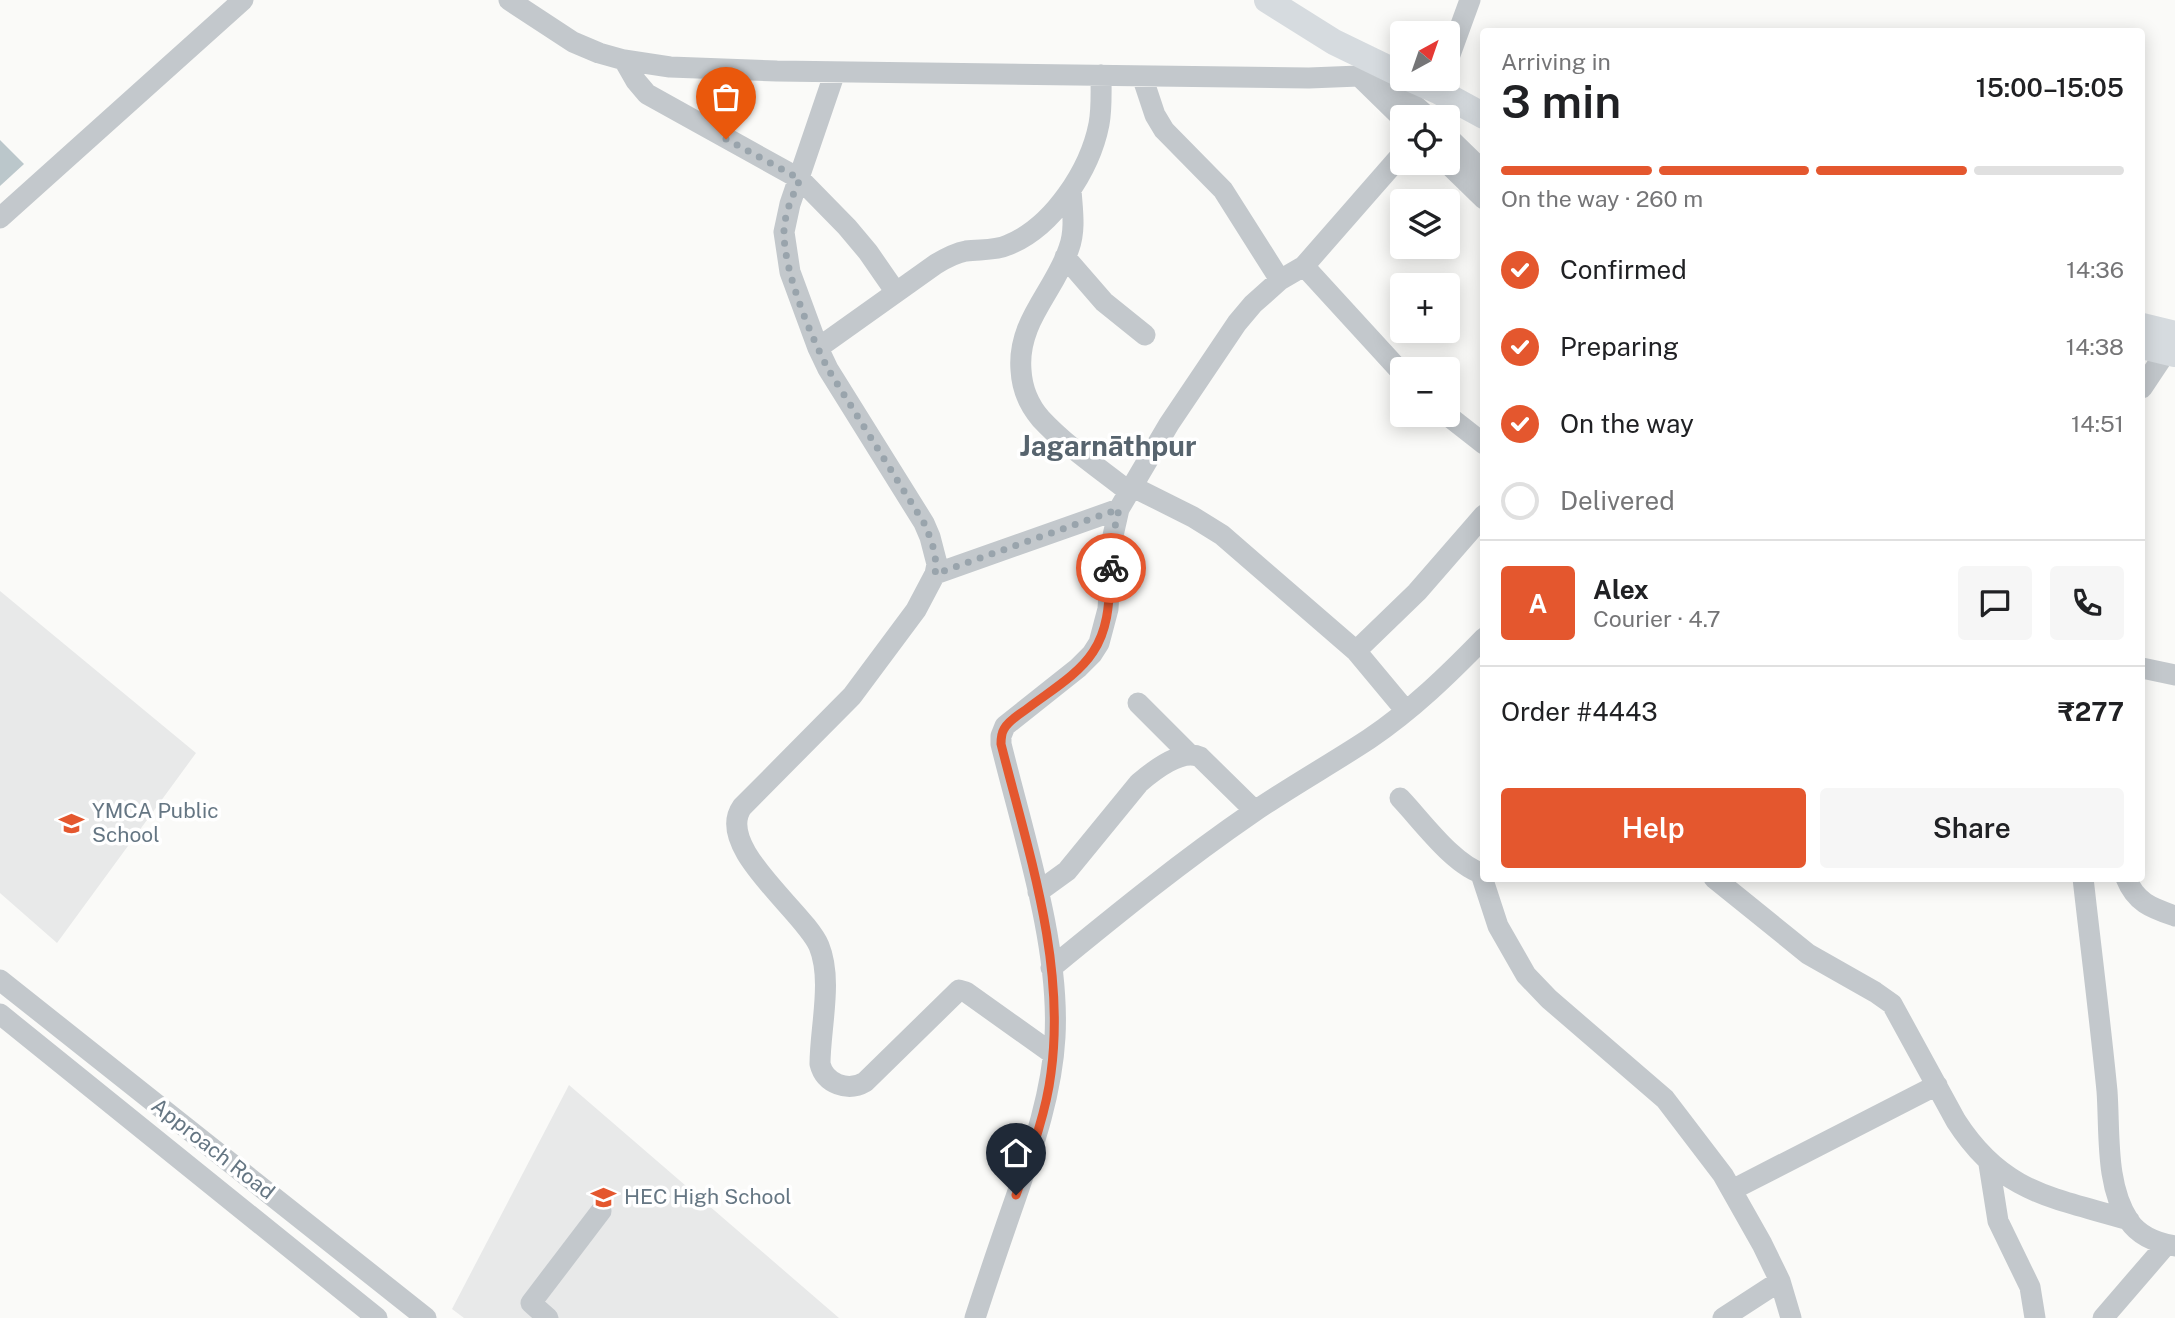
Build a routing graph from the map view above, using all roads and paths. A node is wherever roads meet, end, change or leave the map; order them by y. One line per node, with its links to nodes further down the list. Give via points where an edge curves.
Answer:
1 (243, 0): 22 (street)
2 (509, 0): 6 (street, via 573,42)
3 (1267, 0): 8 (main road)
4 (1470, 0): 5 (street)
5 (1460, 28)
6 (624, 60): 7 (street); 19 (street, via 641,89 653,99)
7 (835, 72): 9 (street); 19 (street)
8 (1381, 72): 10 (street, via 1309,78); 12 (street); 13 (street)
9 (1101, 75): 10 (street); 20 (street, via 1098,126)
10 (1142, 76): 25 (street, via 1164,130 1223,190)
11 (1449, 91): 14 (main road)
12 (1396, 105)
13 (1415, 105)
14 (1480, 113)
15 (1460, 149): 17 (street)
16 (1390, 168): 24 (street)
17 (1480, 168)
18 (1459, 175): 21 (street)
19 (800, 179): 26 (street, via 847,226); 29 (street, via 786,218 785,248)
20 (1071, 189): 23 (street, via 1072,237); 26 (street, via 1049,217 1016,242 958,253)
21 (1480, 195)
22 (0, 218)
23 (1065, 257): 27 (street, via 1104,302); 34 (street, via 1027,325 1019,355 1022,386 1040,418)
24 (1304, 266): 25 (street); 30 (street)
25 (1280, 281): 34 (street, via 1237,323)
26 (895, 292): 29 (street)
27 (1145, 335)
28 (2155, 344): 31 (street)
29 (818, 348): 36 (street, via 924,523 937,564)
30 (1390, 360)
31 (2145, 378)
32 (1460, 425): 33 (street)
33 (1480, 441)
34 (1126, 495): 36 (street); 38 (street, via 1193,517 1222,535); 51 (street, via 1112,540 1108,609 1099,642 1078,668 1002,731 1001,744)
35 (1480, 521): 38 (street, via 1418,592)
36 (935, 574): 56 (street, via 916,610 852,696 742,807 738,833 750,859 820,948 825,974 820,1064 830,1080 847,1087 865,1082 959,990)
37 (1480, 642): 42 (street)
38 (1356, 650): 42 (street)
39 (2145, 669): 40 (street)
40 (2175, 675)
41 (1138, 703): 43 (street)
42 (1406, 711): 45 (street)
43 (1189, 754): 45 (street, via 1200,757); 51 (street, via 1139,783 1067,872)
44 (1400, 798): 46 (street, via 1451,852)
45 (1255, 811): 53 (street, via 1156,881)
46 (1480, 873)
47 (1485, 882): 59 (street, via 1498,926 1526,975 1665,1099)
48 (1719, 882): 57 (street, via 1808,954 1892,1004)
49 (2083, 882): 61 (street, via 2113,1173)
50 (2128, 882): 52 (street, via 2146,906)
51 (1038, 892): 53 (street)
52 (2175, 916)
53 (1051, 968): 56 (street)
54 (0, 980): 65 (street, Approach Road)
55 (0, 1014): 64 (street, Approach Road)
56 (1053, 1054): 67 (street, via 1033,1146)
57 (1937, 1085): 58 (street, via 1962,1131); 59 (street)
58 (1989, 1164): 61 (street, via 2040,1194); 70 (street, via 1998,1221 2030,1287)
59 (1732, 1190): 63 (street)
60 (601, 1211): 66 (street, via 531,1303)
61 (2129, 1220): 62 (street, via 2145,1236)
62 (2171, 1245): 71 (street)
63 (1780, 1281): 68 (street); 69 (street)
64 (377, 1318)
65 (426, 1318)
66 (548, 1318)
67 (975, 1318)
68 (1723, 1318)
69 (1791, 1318)
70 (2035, 1318)
71 (2103, 1318)

